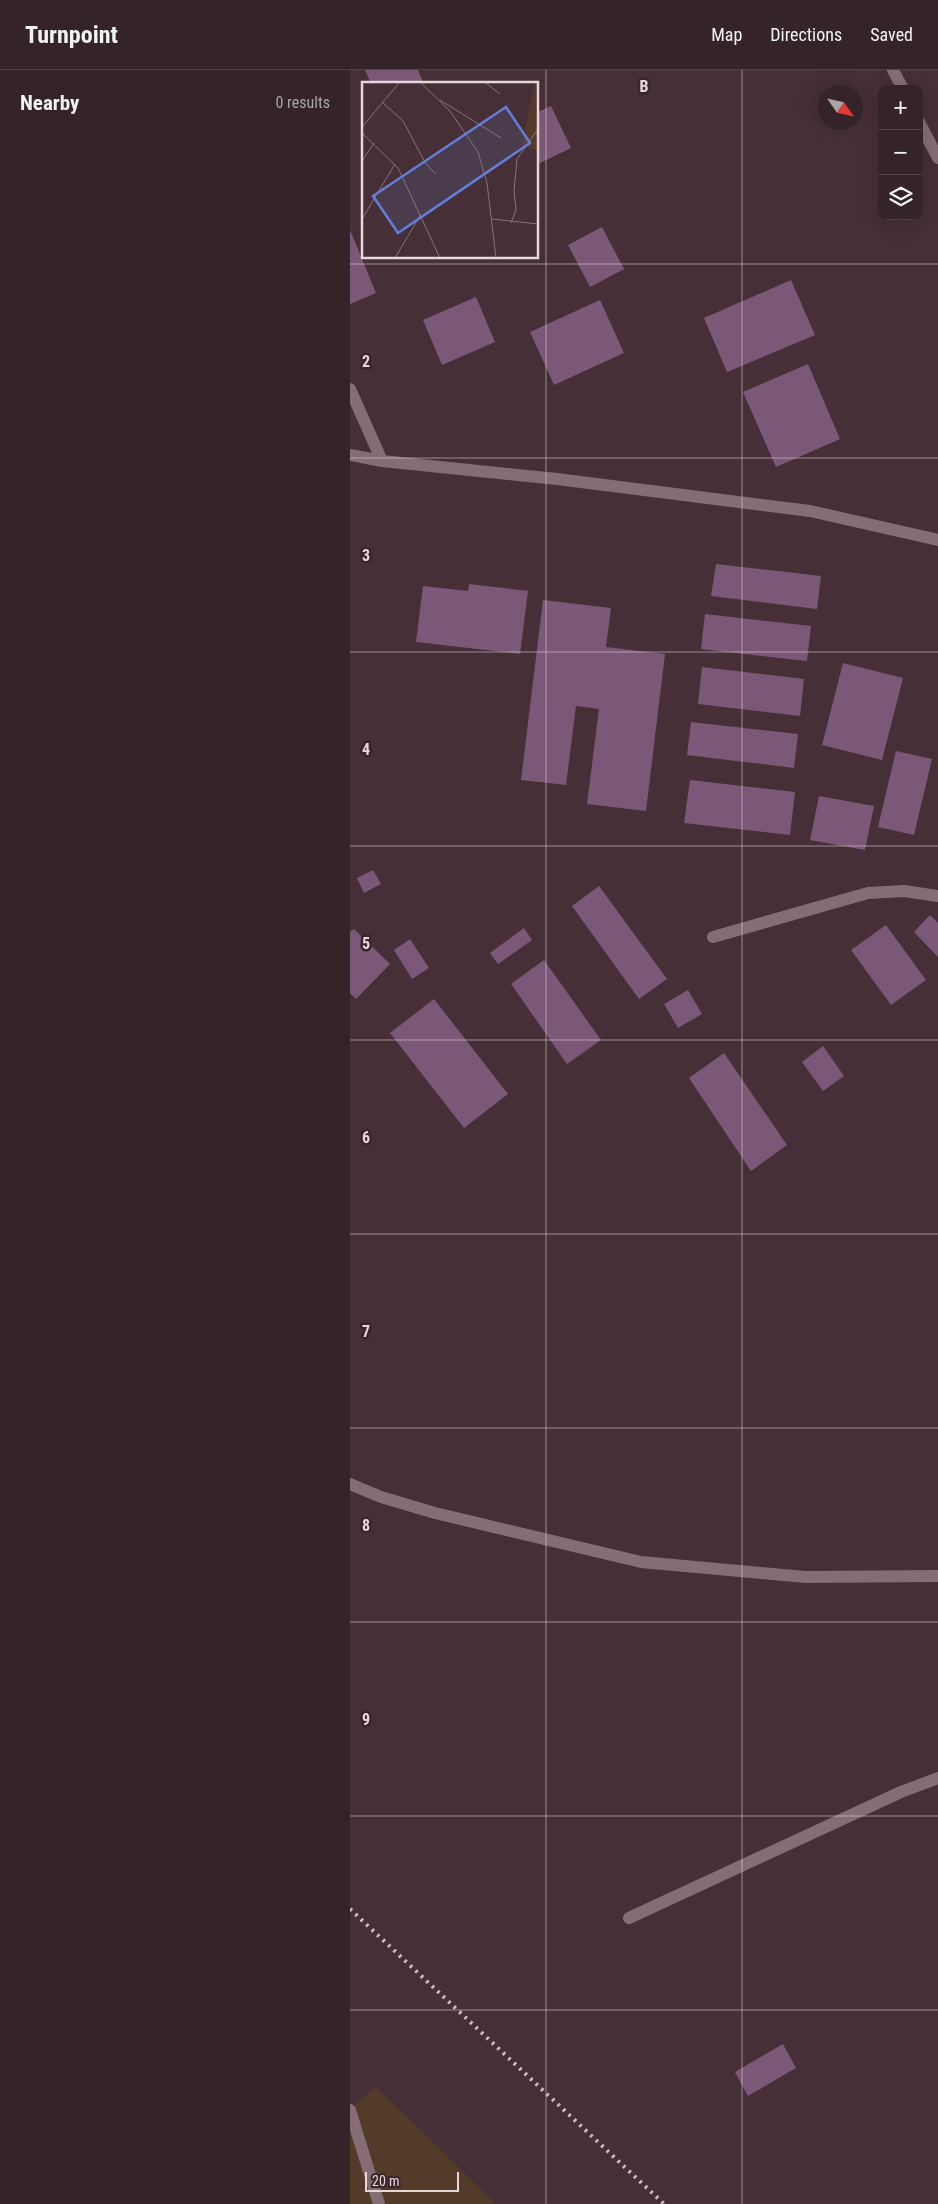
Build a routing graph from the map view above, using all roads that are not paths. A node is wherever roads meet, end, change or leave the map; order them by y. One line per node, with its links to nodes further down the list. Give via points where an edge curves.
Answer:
1 (893, 70): 2 (street)
2 (900, 85)
3 (923, 130): 4 (street)
4 (938, 158)
5 (350, 389): 7 (street)
6 (350, 455): 7 (street)
7 (382, 461): 8 (street, via 810,511)
8 (938, 540)
9 (938, 896): 10 (street, via 904,891 868,893)
10 (713, 937)
11 (350, 1484): 12 (street, via 435,1513 641,1562 805,1577)
12 (938, 1576)
13 (938, 1778): 14 (street, via 901,1792)
14 (629, 1918)
15 (350, 2110): 16 (street)
16 (379, 2204)

